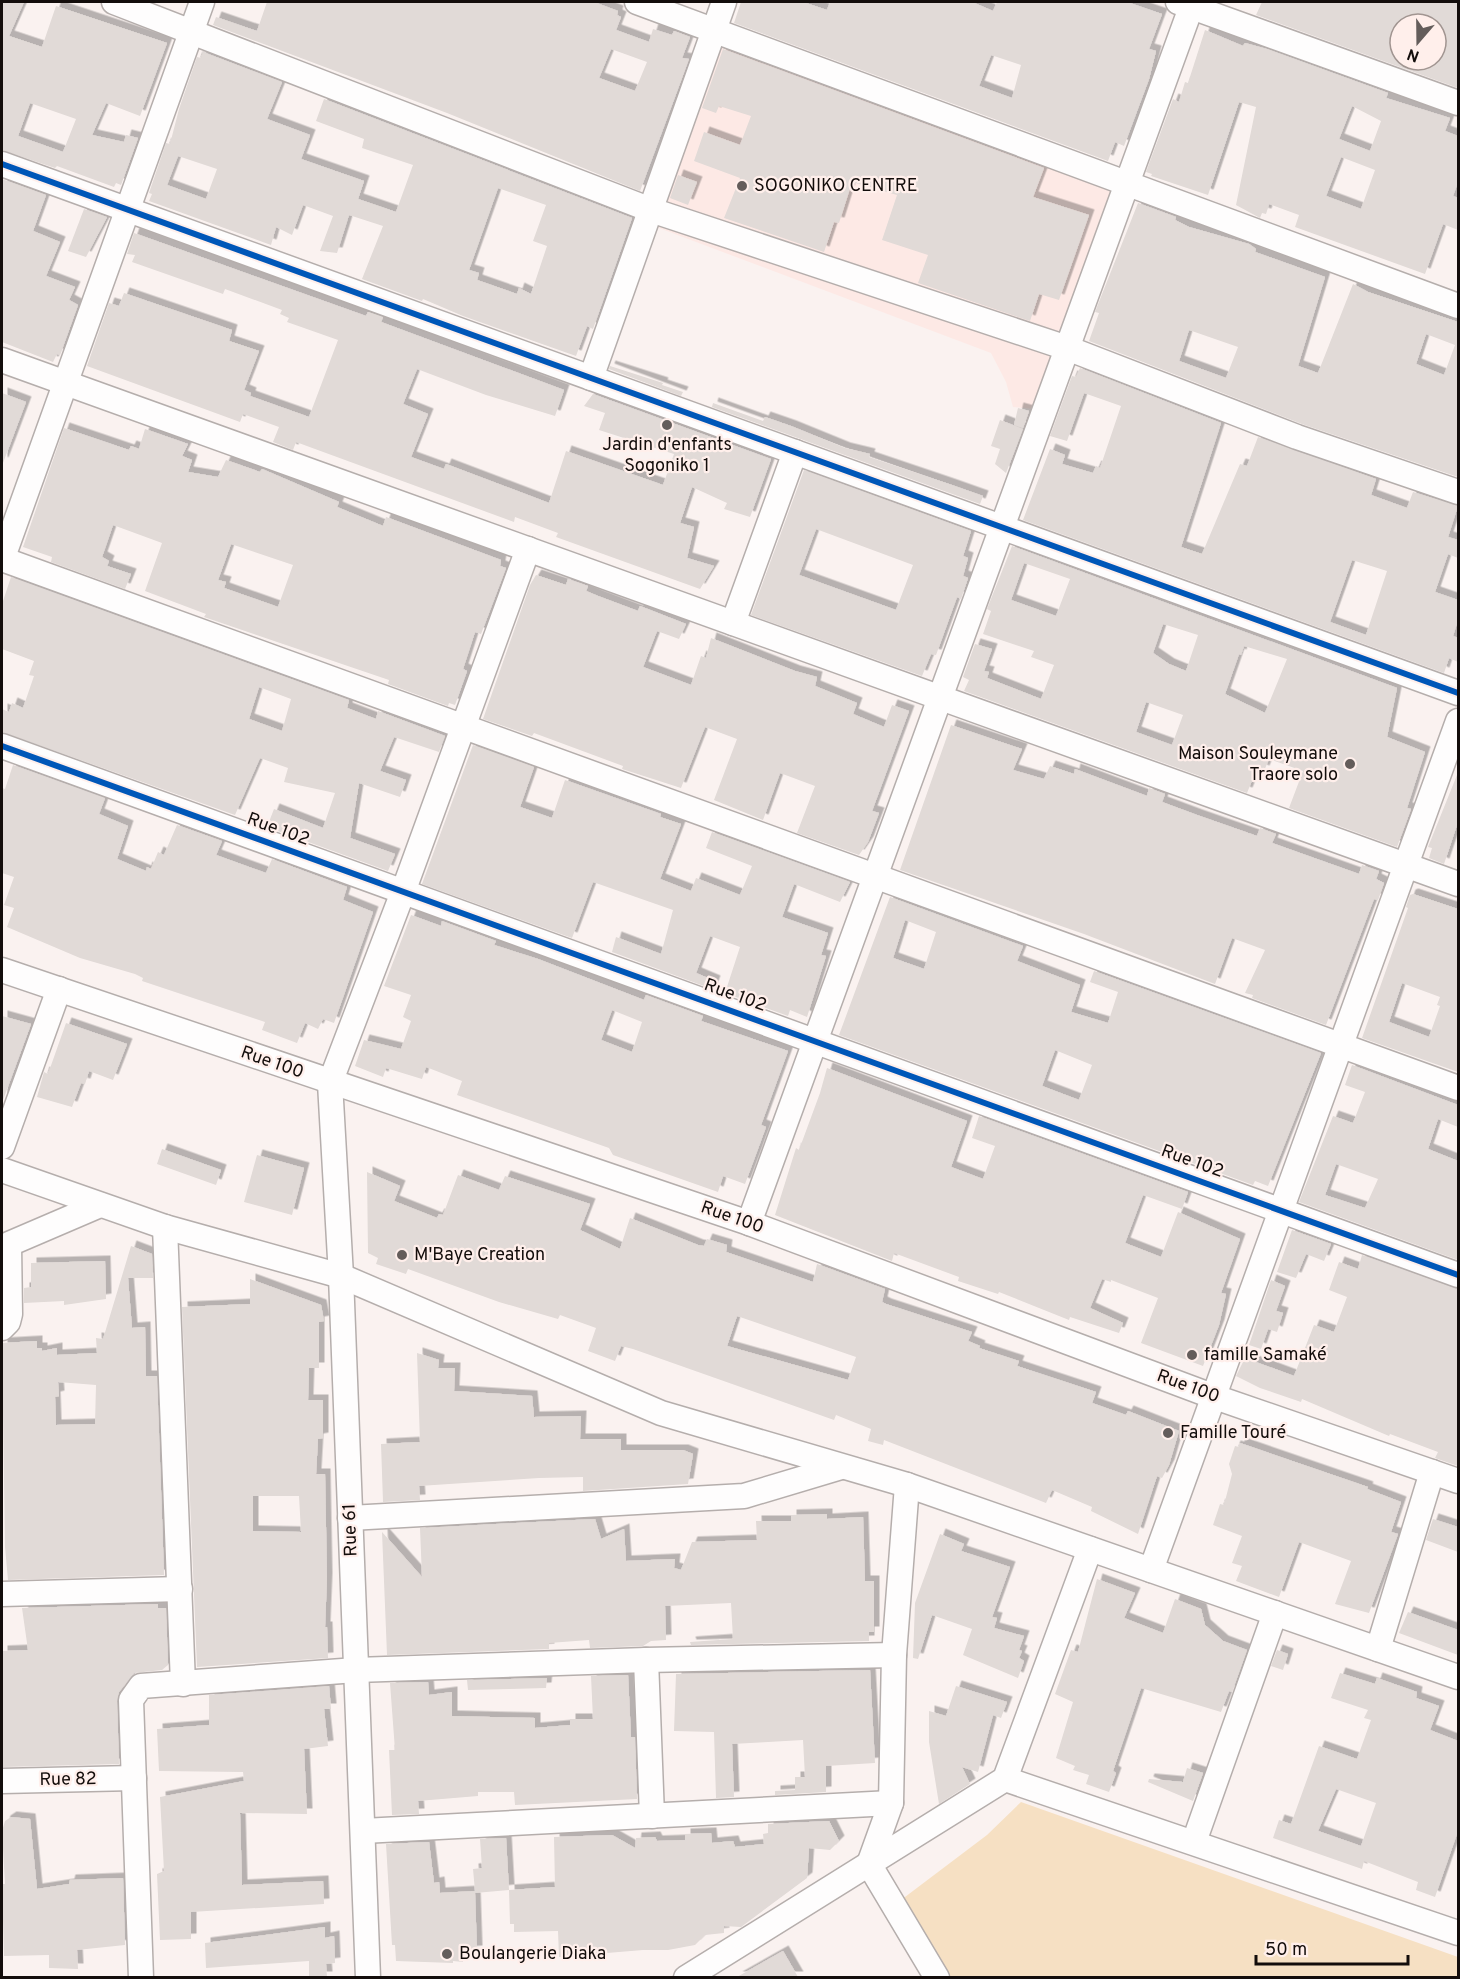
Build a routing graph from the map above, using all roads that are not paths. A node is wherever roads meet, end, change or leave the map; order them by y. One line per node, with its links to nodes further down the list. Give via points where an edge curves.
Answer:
1 (114, 2): 7 (street)
2 (202, 2): 7 (street)
3 (637, 2): 6 (street)
4 (724, 2): 6 (street)
5 (1187, 3): 8 (street); 10 (street)
6 (714, 28): 10 (street); 12 (street)
7 (192, 30): 11 (street); 12 (street)
8 (1458, 103)
9 (2, 164): 11 (street)
10 (1126, 185): 13 (street); 14 (street)
11 (128, 209): 16 (street); 17 (street)
12 (651, 210): 14 (street); 16 (street)
13 (1458, 306)
14 (1067, 348): 19 (street, via 1297,436); 20 (street)
15 (2, 360): 17 (street)
16 (591, 378): 18 (street)
17 (65, 383): 21 (street); 22 (street)
18 (795, 452): 20 (street); 23 (street)
19 (1458, 492)
20 (1002, 527): 24 (street); 25 (street)
21 (528, 549): 23 (street); 27 (street)
22 (2, 559): 27 (street)
23 (733, 623): 25 (street)
24 (1458, 693)
25 (940, 697): 29 (street); 30 (street)
26 (1458, 721): 29 (street)
27 (463, 727): 30 (street); 32 (street)
28 (2, 746): 32 (street, Rue 102)
29 (1406, 865): 31 (street); 36 (street)
30 (875, 876): 35 (street); 36 (street)
31 (1458, 884)
32 (404, 892): 35 (street, Rue 102); 37 (street)
33 (2, 970): 34 (street, Rue 100)
34 (59, 989): 37 (street, Rue 100); 39 (street)
35 (815, 1041): 42 (street, Rue 102); 43 (street)
36 (1341, 1046): 38 (street); 42 (street)
37 (330, 1083): 43 (street, Rue 100); 47 (street, Rue 61)
38 (1458, 1088)
39 (2, 1147)
40 (2, 1170): 41 (street)
41 (100, 1205): 44 (street); 45 (street)
42 (1281, 1211): 46 (street, Rue 102); 49 (street)
43 (749, 1223): 49 (street, Rue 100)
44 (165, 1227): 47 (street); 57 (street)
45 (5, 1245): 48 (street, via 10,1314)
46 (1458, 1275)
47 (341, 1276): 50 (street, via 661,1413); 54 (street, Rue 61)
48 (2, 1328)
49 (1212, 1396): 51 (street, Rue 100); 56 (street)
50 (841, 1467): 53 (street); 54 (street, via 744,1496)
51 (1432, 1472): 52 (street, Rue 100); 60 (street)
52 (1458, 1481)
53 (907, 1485): 55 (street); 61 (street)
54 (350, 1518): 63 (street, Rue 61)
55 (1090, 1549): 56 (street); 67 (street)
56 (1151, 1570): 59 (street)
57 (180, 1589): 58 (street); 65 (street)
58 (2, 1594)
59 (1275, 1613): 60 (street); 72 (street)
60 (1378, 1649): 64 (street)
61 (894, 1655): 62 (street); 69 (street)
62 (646, 1659): 63 (street); 70 (street)
63 (356, 1670): 65 (street); 71 (street, Rue 61)
64 (1458, 1677)
65 (183, 1684): 66 (street, via 141,1686 135,1692 131,1700)
66 (134, 1778): 68 (street, Rue 82); 75 (street)
67 (1005, 1779): 72 (street); 73 (street)
68 (2, 1782)
69 (891, 1803): 70 (street); 73 (street)
70 (652, 1816): 71 (street)
71 (363, 1832): 76 (street, Rue 61)
72 (1194, 1842): 74 (street)
73 (869, 1864): 77 (street); 78 (street)
74 (1458, 1933)
75 (141, 1977)
76 (368, 1977)
77 (686, 1977)
78 (937, 1977)

